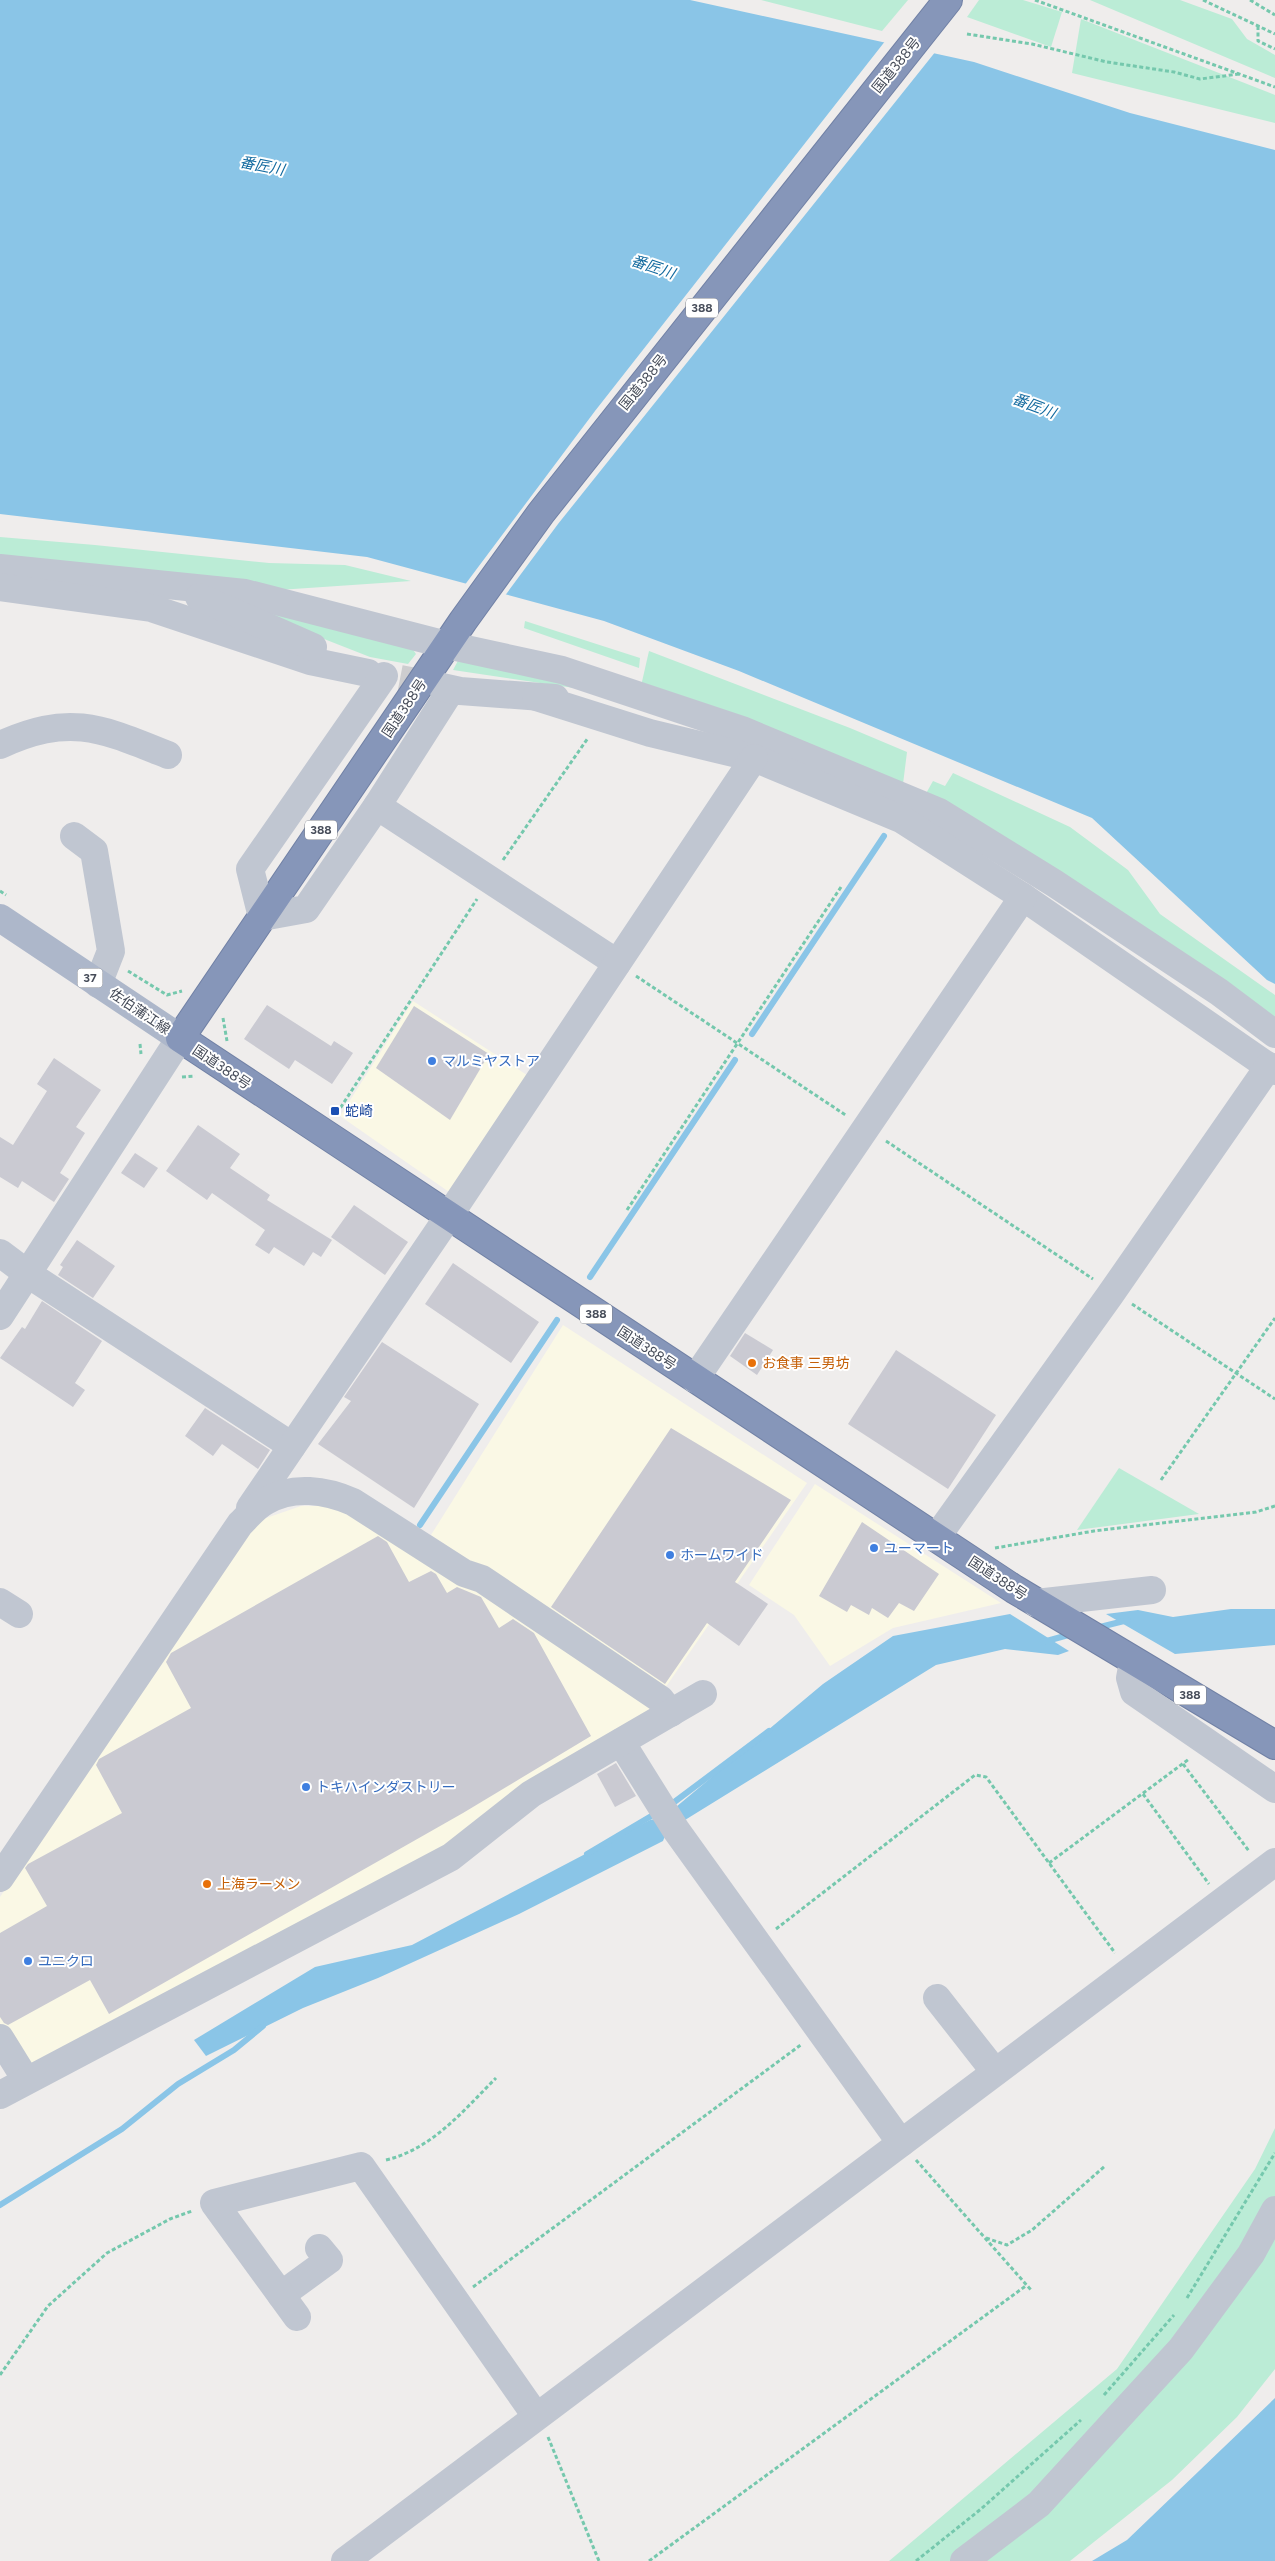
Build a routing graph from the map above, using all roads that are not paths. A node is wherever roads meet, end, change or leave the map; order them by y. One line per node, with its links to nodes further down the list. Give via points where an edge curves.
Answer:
1 (948, 0): 5 (highway, 国道388号 / 388, via 541,513)
2 (0, 568): 3 (street)
3 (175, 586): 5 (street, via 245,593); 6 (street)
4 (0, 587): 6 (street, via 151,608 310,661)
5 (447, 645): 8 (street, via 562,670); 15 (highway, 国道388号 / 388)
6 (384, 676): 15 (street, via 250,869)
7 (536, 696): 8 (street); 11 (street, via 650,733); 12 (street, via 447,688)
8 (672, 707): 19 (street, via 742,730 939,812 1219,992)
9 (0, 745): 10 (street, via 30,731 64,726 97,728)
10 (168, 755)
11 (754, 758): 14 (street, via 901,819); 17 (street)
12 (377, 806): 15 (street, via 306,909); 17 (street)
13 (74, 836): 18 (street, via 94,851 111,951)
14 (1023, 897): 21 (street); 26 (street)
15 (262, 917): 20 (highway, 国道388号 / 388)
16 (0, 918): 18 (main road, 佐伯蒲江線 / 37)
17 (617, 963): 22 (street)
18 (98, 984): 20 (main road, 佐伯蒲江線 / 37)
19 (1275, 1034)
20 (180, 1038): 22 (highway, 国道388号 / 388); 24 (street)
21 (1272, 1068): 29 (street)
22 (448, 1217): 26 (highway, 国道388号 / 388); 27 (street)
23 (0, 1253): 24 (street)
24 (28, 1274): 25 (street); 27 (street)
25 (0, 1316)
26 (695, 1379): 29 (highway, 国道388号 / 388)
27 (292, 1446): 28 (street)
28 (240, 1524): 34 (street, via 266,1500 282,1494 316,1491 353,1502 464,1573 482,1579 660,1699); 39 (street)
29 (936, 1538): 31 (highway, 国道388号 / 388)
30 (1152, 1590): 31 (street)
31 (1036, 1603): 32 (highway, 国道388号 / 388)
32 (1133, 1662): 36 (highway, 国道388号 / 388); 37 (street, via 1130,1678 1134,1692)
33 (703, 1694): 34 (street)
34 (671, 1713): 35 (street)
35 (621, 1742): 43 (street, via 531,1794 451,1857); 45 (street, via 676,1830)
36 (1275, 1745)
37 (1275, 1789)
38 (1269, 1866): 42 (street)
39 (0, 1878)
40 (937, 1998): 42 (street)
41 (0, 2038): 43 (street)
42 (995, 2072): 45 (street)
43 (26, 2080): 44 (street)
44 (0, 2096)
45 (901, 2142): 50 (street)
46 (1275, 2210): 52 (street, via 1251,2254 1181,2350 1039,2504)
47 (319, 2248): 48 (street, via 329,2260)
48 (281, 2294): 49 (street); 50 (street, via 214,2203 361,2166)
49 (297, 2316)
50 (536, 2416): 51 (street)
51 (345, 2561)
52 (964, 2561)

